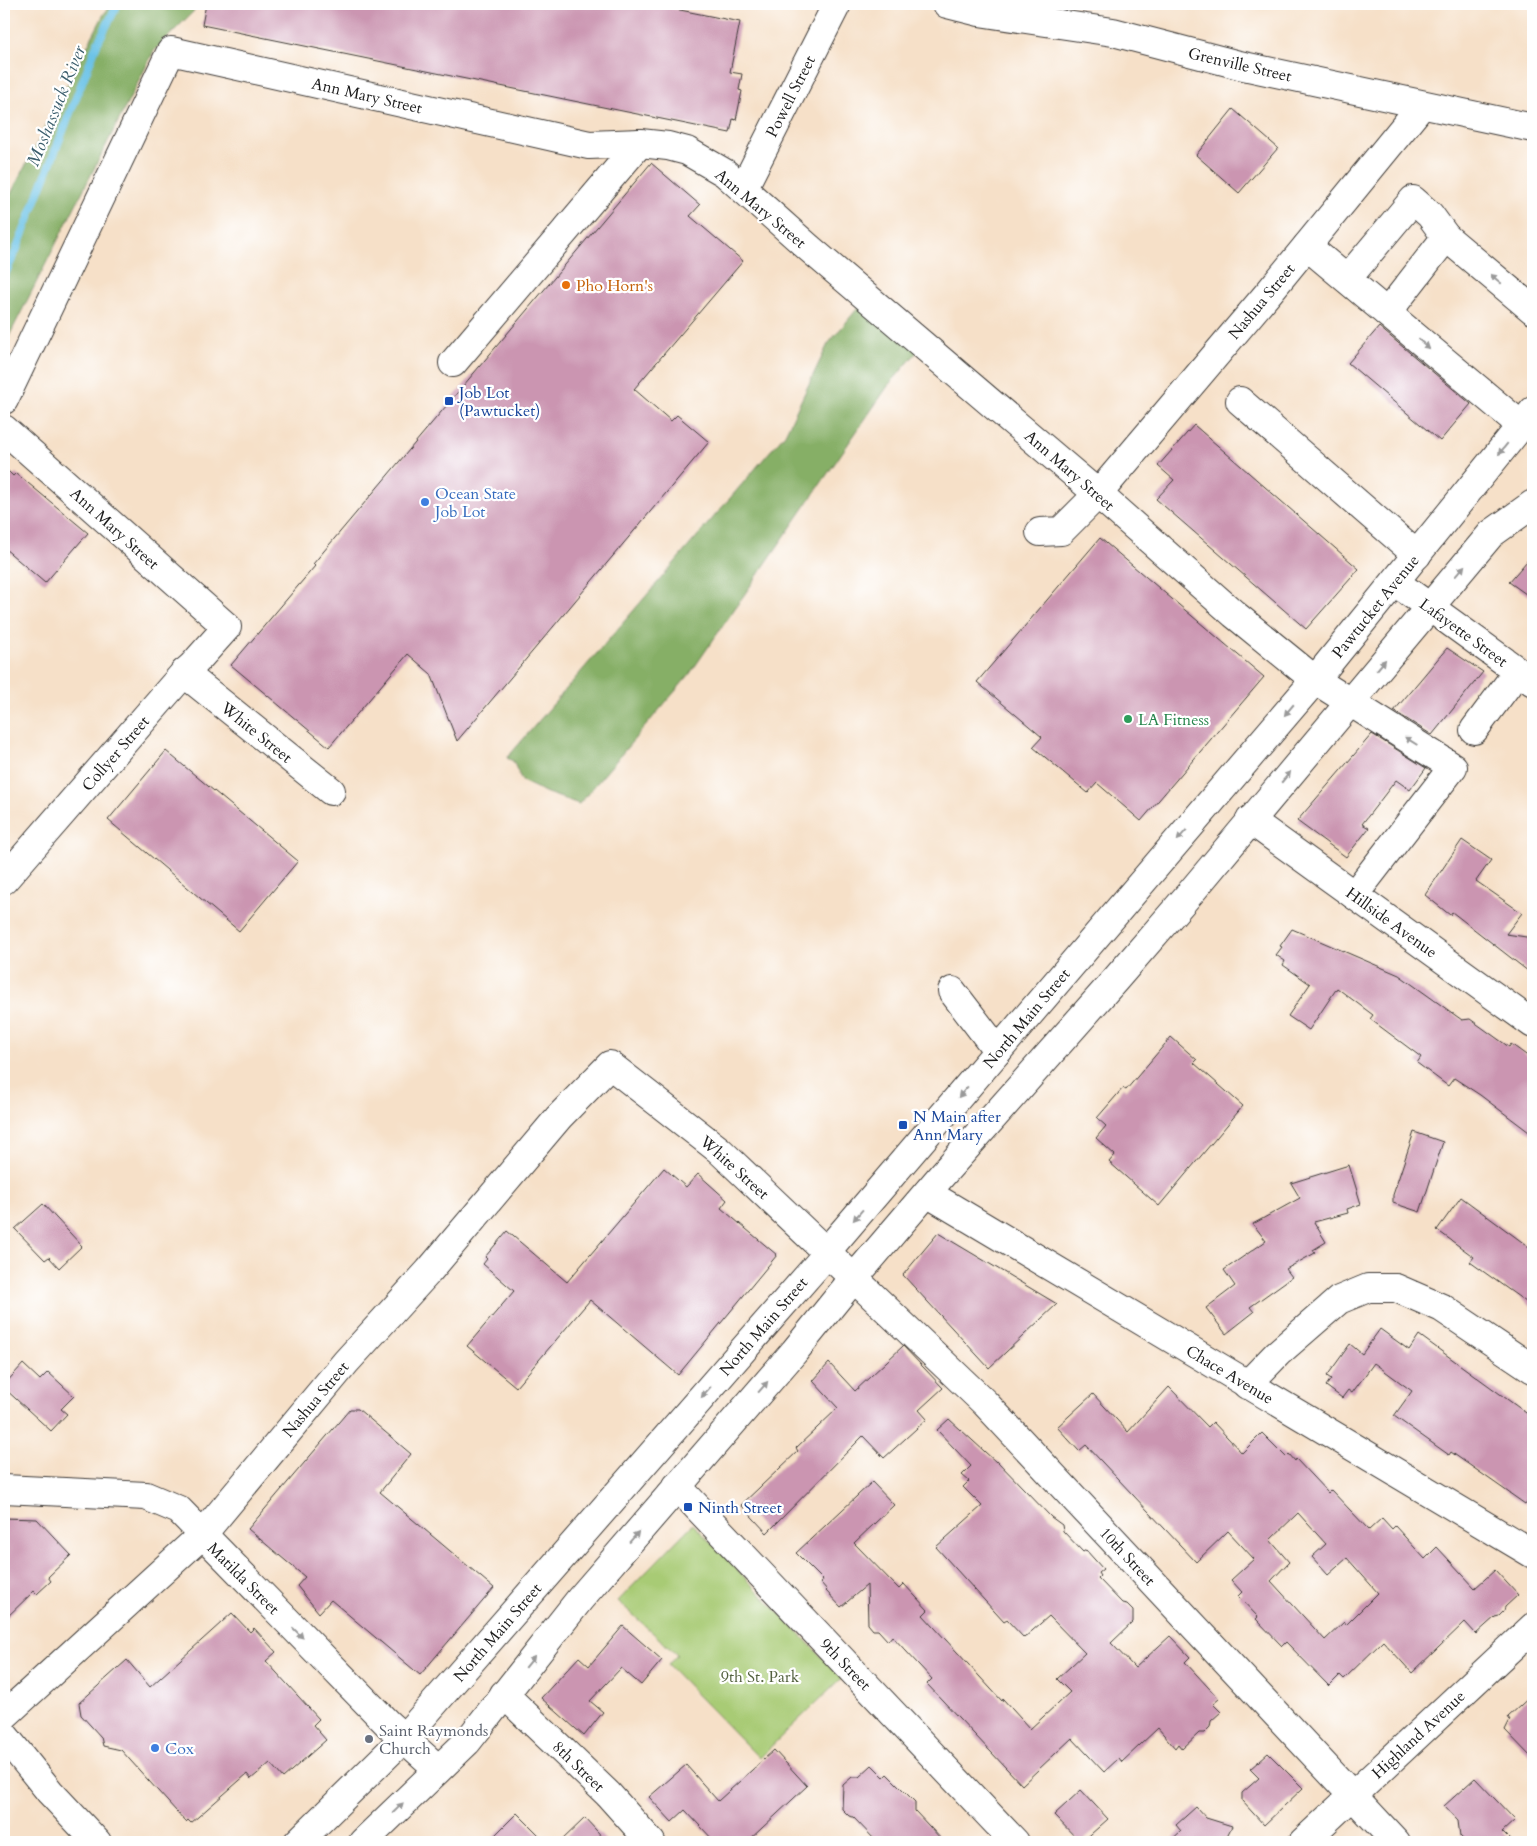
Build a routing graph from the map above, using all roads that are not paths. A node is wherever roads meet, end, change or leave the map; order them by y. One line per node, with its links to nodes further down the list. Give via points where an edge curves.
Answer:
1 (837, 4): 6 (street, Powell Street)
2 (947, 4): 3 (street, Grenville Street, via 979,12 1113,32 1239,65)
3 (1422, 105): 4 (street, Grenville Street); 8 (street, Nashua Street)
4 (1533, 128)
5 (640, 143): 6 (street, Ann Mary Street, via 688,151); 12 (street); 13 (street, Ann Mary Street, via 590,145 171,51)
6 (743, 189): 18 (street, Ann Mary Street)
7 (1446, 238): 9 (street, via 1430,215 1413,200); 10 (street, one-way to 7); 11 (street)
8 (1307, 246): 9 (street); 18 (street, Nashua Street)
9 (1347, 279): 11 (street)
10 (1533, 310)
11 (1387, 312): 15 (street, one-way to 15)
12 (453, 363)
13 (4, 400)
14 (1240, 401): 22 (street)
15 (1527, 418): 22 (street, Pawtucket Avenue, one-way to 22)
16 (4, 429): 25 (street, Ann Mary Street)
17 (1533, 485): 21 (street)
18 (1098, 494): 20 (street, Nashua Street, via 1062,531); 28 (street, Ann Mary Street, via 1234,614)
19 (1533, 504): 21 (street)
20 (1040, 532)
21 (1491, 534): 24 (street, one-way to 21)
22 (1417, 555): 23 (street, Pawtucket Avenue)
23 (1395, 582): 24 (street, Lafayette Street); 28 (street, Pawtucket Avenue)
24 (1429, 607): 27 (street, Lafayette Street); 29 (street, one-way to 24)
25 (227, 627): 26 (street, Collyer Street)
26 (184, 673): 31 (street, White Street); 34 (street, Collyer Street)
27 (1526, 677): 30 (street)
28 (1315, 680): 29 (street, Ann Mary Street); 32 (street, Pawtucket Avenue, one-way to 32)
29 (1349, 702): 33 (street, one-way to 29); 35 (street, Ann Mary Street, one-way to 29, via 1453,767)
30 (1474, 730)
31 (331, 791)
32 (1214, 798): 33 (street, Hillside Avenue); 38 (street, North Main Street, one-way to 38)
33 (1253, 818): 35 (street, Hillside Avenue); 40 (street)
34 (4, 880)
35 (1354, 895): 37 (street, Hillside Avenue)
36 (952, 991): 38 (street)
37 (1533, 1024)
38 (998, 1051): 41 (street, North Main Street, one-way to 41)
39 (610, 1065): 41 (street, White Street, via 719,1150); 47 (street, Nashua Street, via 559,1117 429,1271 346,1362)
40 (927, 1193): 42 (street); 44 (street, Chace Avenue)
41 (826, 1252): 42 (street, White Street); 53 (street, North Main Street, one-way to 53)
42 (854, 1278): 45 (street, one-way to 42); 55 (street, 10th Street, via 985,1403)
43 (1533, 1369): 44 (street, via 1442,1308 1396,1288 1368,1288 1339,1300)
44 (1247, 1385): 48 (street, Chace Avenue)
45 (678, 1486): 50 (street, one-way to 45, via 580,1599); 60 (street, 9th Street)
46 (4, 1489): 47 (street, Matilda Street, via 146,1496 180,1510)
47 (202, 1536): 51 (street, Nashua Street); 53 (street, Matilda Street, one-way to 53)
48 (1533, 1554)
49 (1533, 1627): 55 (street, Highland Avenue)
50 (504, 1694): 54 (street, via 467,1742); 59 (street, 8th Street, via 608,1794)
51 (4, 1716)
52 (4, 1735): 56 (street, via 50,1792)
53 (403, 1739): 54 (street, Matilda Street); 57 (street, North Main Street)
54 (438, 1769): 58 (street, one-way to 54)
55 (1352, 1796): 61 (street, Highland Avenue); 62 (street, 10th Street)
56 (97, 1842)
57 (298, 1842)
58 (363, 1842)
59 (651, 1842)
60 (1015, 1842)
61 (1302, 1842)
62 (1396, 1842)

